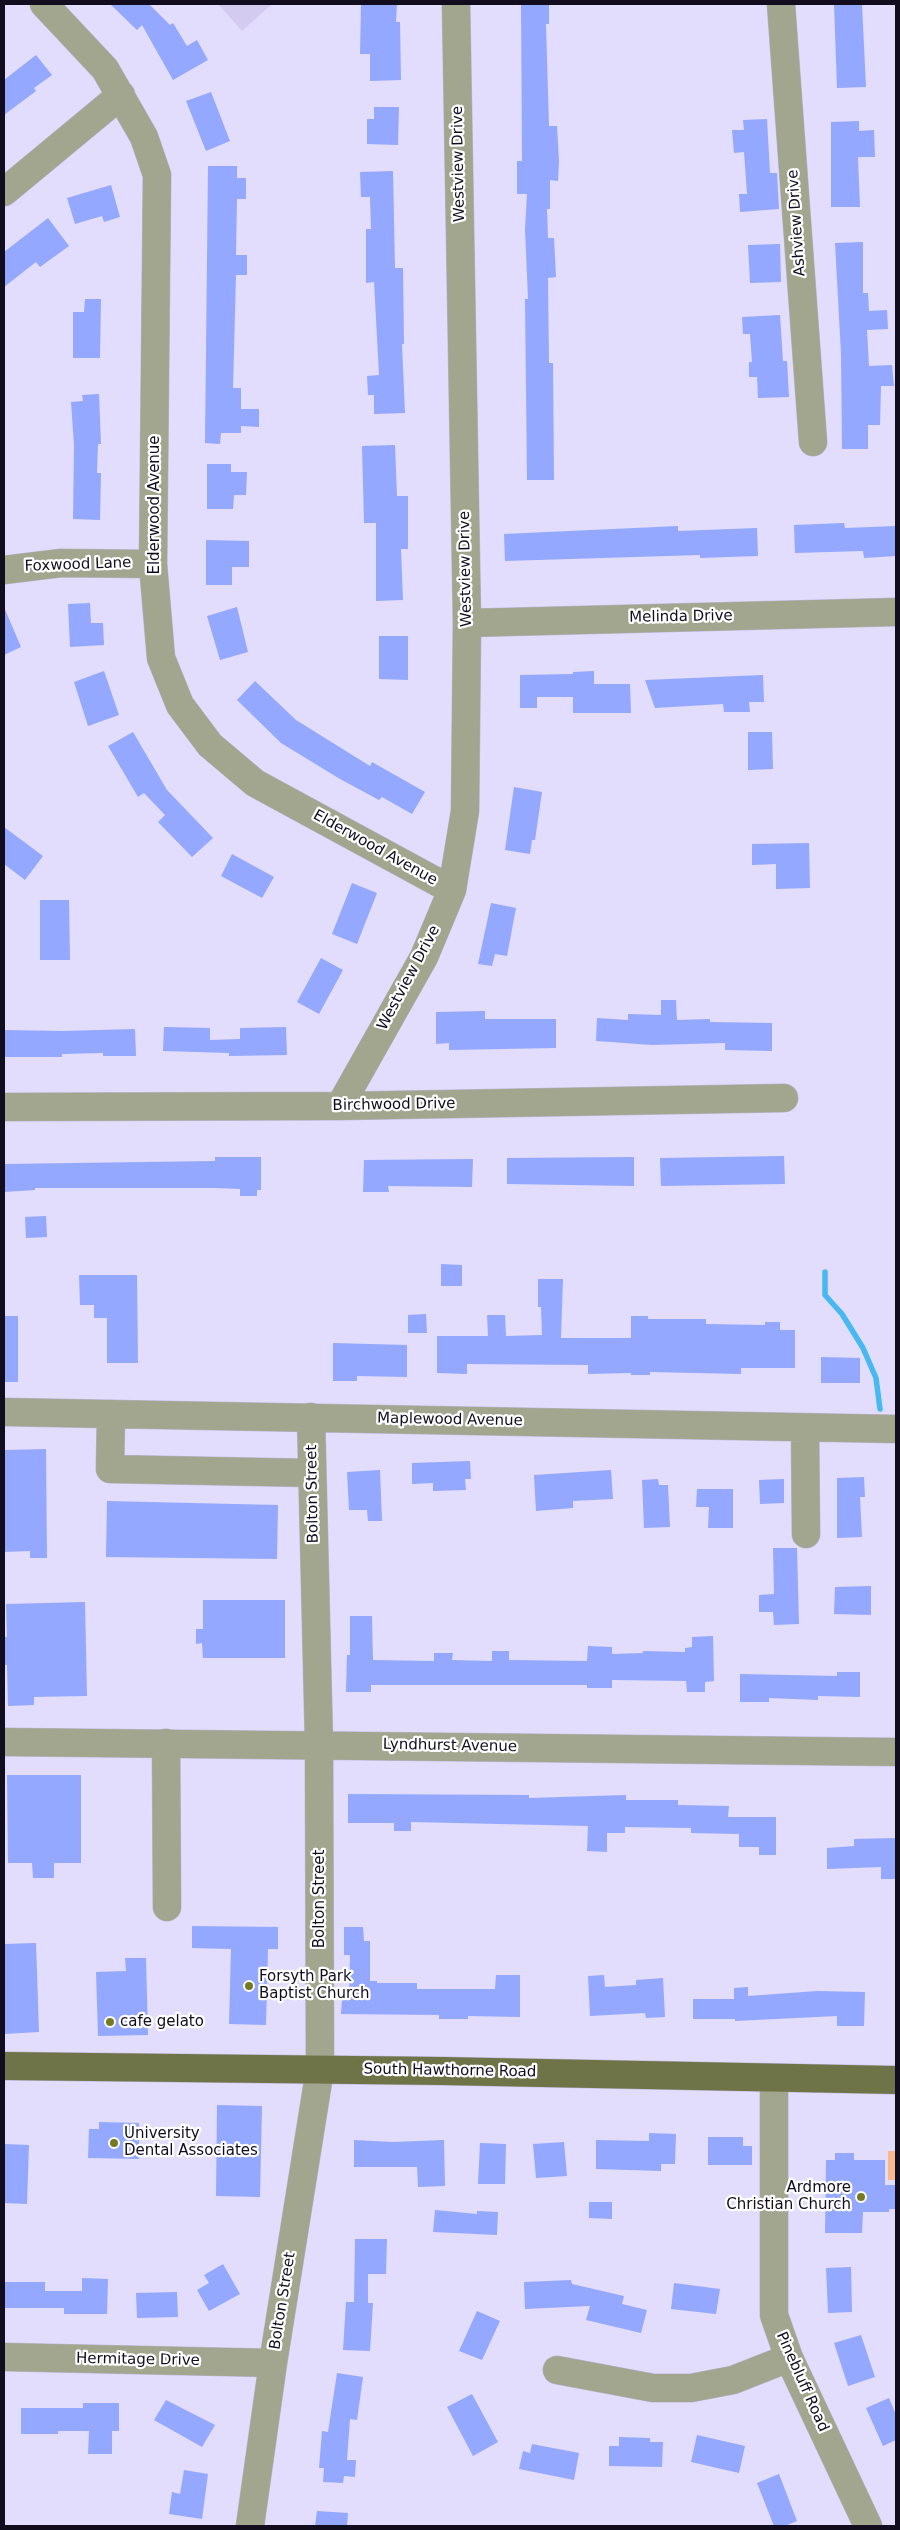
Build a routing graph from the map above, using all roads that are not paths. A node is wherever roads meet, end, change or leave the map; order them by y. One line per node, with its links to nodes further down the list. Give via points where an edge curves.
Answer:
1 (44, 4): 4 (street, Elderwood Avenue, via 105,69)
2 (456, 4): 10 (street, Westview Drive)
3 (781, 4): 6 (street, Ashview Drive)
4 (121, 95): 5 (street); 7 (street, Elderwood Avenue, via 144,137 157,175)
5 (4, 192)
6 (813, 442)
7 (153, 564): 8 (street, Foxwood Lane, via 61,563); 11 (street, Elderwood Avenue, via 161,658 180,704 210,745 255,783)
8 (4, 570)
9 (896, 612): 10 (street, Melinda Drive)
10 (467, 623): 11 (street, Westview Drive, via 465,811)
11 (452, 890): 13 (street, Westview Drive, via 424,957)
12 (784, 1098): 13 (street, Birchwood Drive)
13 (340, 1106): 14 (street, Birchwood Drive)
14 (4, 1107)
15 (4, 1412): 16 (street, Maplewood Avenue)
16 (111, 1414): 17 (street, Maplewood Avenue); 20 (street, via 110,1469)
17 (311, 1417): 18 (street, Maplewood Avenue); 20 (street, Bolton Street)
18 (805, 1428): 19 (street, Maplewood Avenue); 21 (street)
19 (896, 1429)
20 (312, 1473): 24 (street, Bolton Street)
21 (806, 1534)
22 (4, 1742): 23 (street, Lyndhurst Avenue)
23 (166, 1743): 24 (street, Lyndhurst Avenue); 26 (street)
24 (319, 1744): 25 (street, Lyndhurst Avenue); 28 (street, Bolton Street)
25 (896, 1752)
26 (167, 1906)
27 (4, 2066): 28 (main road, South Hawthorne Road)
28 (320, 2069): 29 (main road, South Hawthorne Road); 33 (street, Bolton Street)
29 (774, 2079): 30 (main road, South Hawthorne Road); 32 (street, Pinebluff Road, via 774,2315)
30 (896, 2080)
31 (4, 2357): 33 (street, Hermitage Drive)
32 (789, 2358): 34 (street, via 733,2380 691,2388 653,2388); 36 (street, Pinebluff Road)
33 (273, 2363): 35 (street, Bolton Street)
34 (557, 2370)
35 (250, 2526)
36 (868, 2526)

